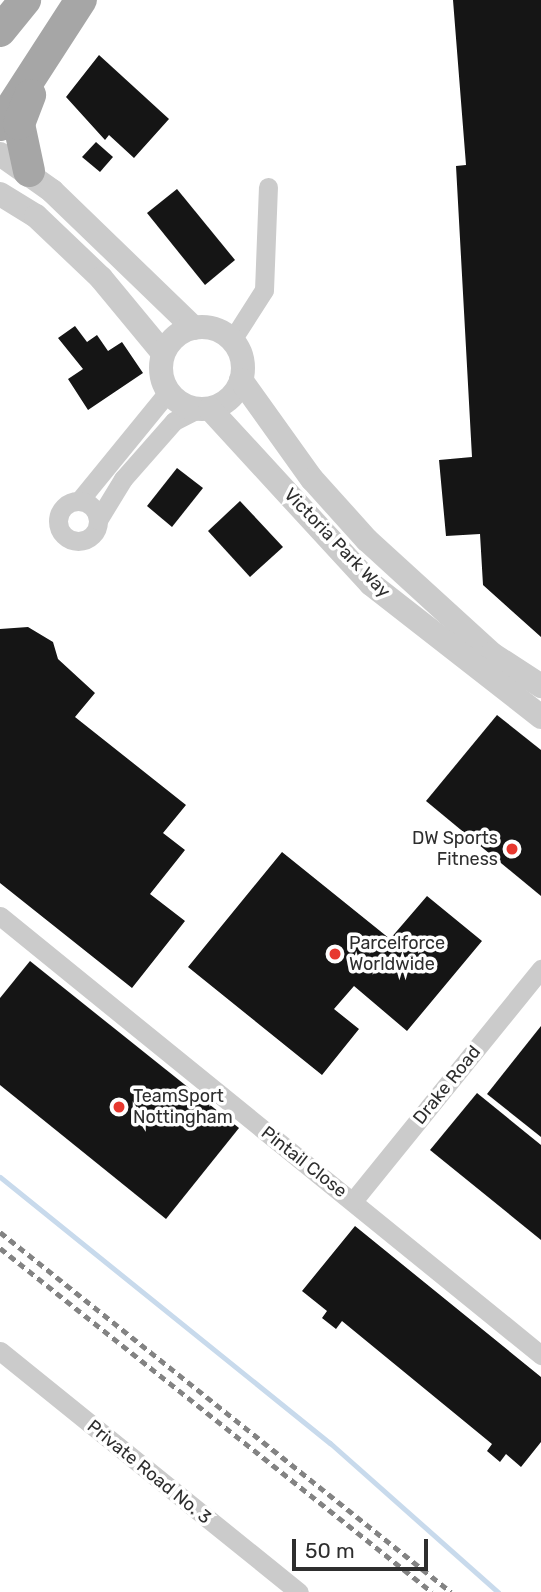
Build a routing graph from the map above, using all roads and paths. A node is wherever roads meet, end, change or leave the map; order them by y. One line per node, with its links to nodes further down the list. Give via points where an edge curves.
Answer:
1 (24, 0): 4 (main road)
2 (75, 0): 6 (main road, via 40,29)
3 (81, 0): 5 (main road)
4 (0, 32)
5 (41, 64): 7 (main road); 9 (main road, via 19,124)
6 (0, 86)
7 (0, 125)
8 (0, 154): 9 (street)
9 (29, 171): 12 (street)
10 (268, 187): 13 (street, via 264,290)
11 (0, 194): 14 (street, via 36,216 101,278)
12 (194, 328): 13 (street, via 217,330); 14 (street, via 176,336)
13 (232, 340): 15 (street, Victoria Park Way, via 241,356)
14 (163, 353): 16 (street)
15 (241, 380): 17 (street, via 235,393); 20 (street, Victoria Park Way, via 312,480 367,540 482,645)
16 (167, 392): 17 (street, Victoria Park Way); 18 (street)
17 (204, 409): 19 (street, via 174,421 123,479); 21 (street, Victoria Park Way, via 371,584)
18 (79, 501): 19 (street, via 92,507); 19 (street, via 60,513 65,537 88,538)
19 (98, 520)
20 (541, 686)
21 (541, 717)
22 (0, 916): 24 (street, Pintail Close)
23 (541, 969): 24 (street, Drake Road)
24 (354, 1201): 26 (street, Pintail Close)
25 (0, 1352): 27 (street, Private Road No. 3)
26 (541, 1355)
27 (299, 1592)

